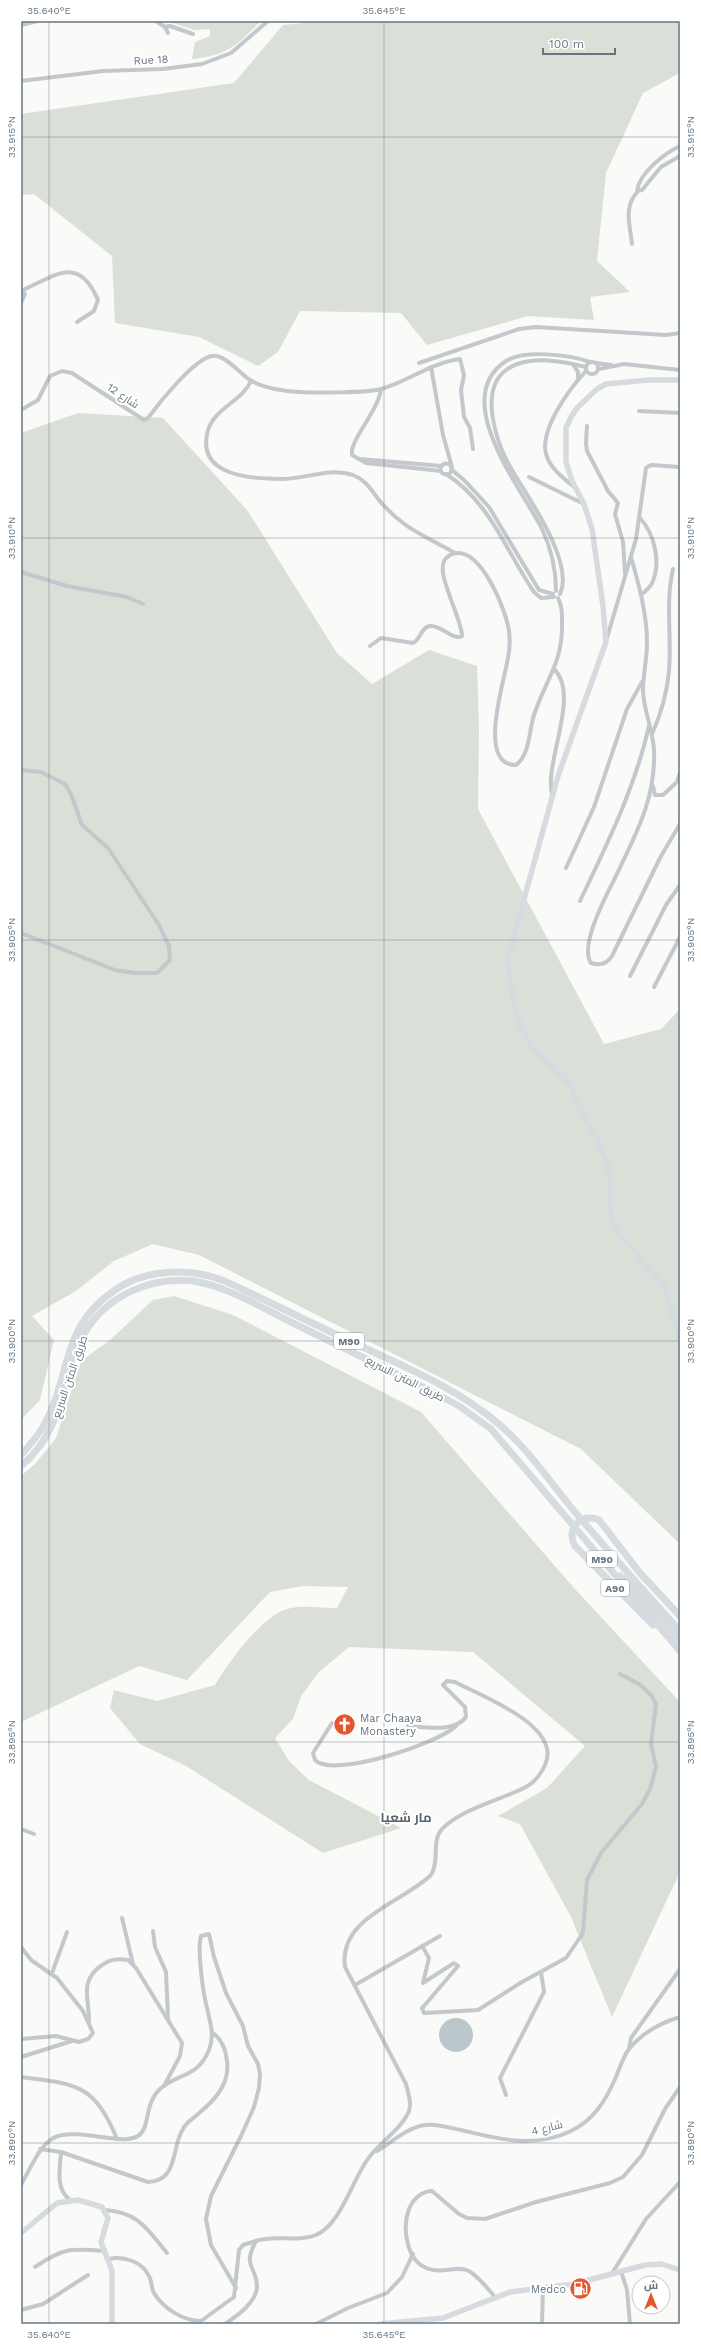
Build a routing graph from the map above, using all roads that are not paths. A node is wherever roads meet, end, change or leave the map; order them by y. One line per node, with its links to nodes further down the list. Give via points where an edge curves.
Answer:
1 (38, 21): 4 (street)
2 (156, 21): 5 (street)
3 (268, 21): 8 (street, Rue 18, via 231,53 202,64 162,69 103,71)
4 (21, 25)
5 (165, 27): 6 (street); 7 (street, via 170,26)
6 (168, 33)
7 (193, 34)
8 (21, 81)
9 (680, 146): 11 (street, via 656,162 640,183)
10 (680, 156): 11 (street, via 662,167 642,190)
11 (638, 191): 12 (street, via 628,209)
12 (632, 244)
13 (22, 289): 14 (street, via 25,294); 15 (street, via 64,271 75,272 85,279 98,300 94,311)
14 (21, 303)
15 (77, 322)
16 (680, 333): 17 (street, via 666,335 536,327 519,329)
17 (419, 362)
18 (590, 362): 19 (street); 25 (street); 45 (street, via 563,356 520,355 502,364 488,385 487,419 498,452)
19 (596, 363): 21 (street); 23 (street)
20 (573, 364): 25 (street); 26 (street); 44 (street, via 536,361 515,364 501,375 492,392 494,423 504,454)
21 (614, 365): 23 (street); 24 (street, via 642,364)
22 (431, 367): 29 (street); 34 (street, via 461,360 464,377 461,390 464,417 470,428); 35 (street)
23 (599, 369): 25 (street, via 594,374)
24 (680, 370)
25 (587, 371): 26 (street)
26 (580, 379): 41 (street, via 560,403 550,426 546,452 548,460 556,470)
27 (251, 380): 29 (street, via 285,391); 30 (street, شارع 12, via 221,357 210,356 202,360 179,382 144,420 72,374 57,372 50,376 38,400); 48 (street, via 247,388 214,418 208,431 208,450 212,461 220,470 246,476 282,479 333,472 354,476 366,483 379,501 407,528)
28 (680, 380): 41 (main road, via 606,384 577,408 566,428 564,453)
29 (381, 389): 36 (street, via 373,414 353,444 352,455 359,459)
30 (21, 410)
31 (639, 411): 32 (street)
32 (680, 413)
33 (587, 426): 54 (street, via 587,451 608,491 618,503 615,514 623,542)
34 (473, 449)
35 (447, 452): 36 (street); 38 (street)
36 (442, 467): 38 (street, via 448,464); 39 (street)
37 (680, 467): 43 (street, via 648,466)
38 (452, 469): 39 (street); 46 (street, via 486,504)
39 (446, 474): 47 (street, via 478,502)
40 (529, 477): 42 (street)
41 (575, 488): 42 (main road)
42 (584, 504): 58 (main road, via 592,529)
43 (640, 518): 49 (street); 56 (street, via 650,533 655,550 654,580)
44 (547, 529): 45 (street); 50 (street)
45 (542, 531): 52 (street)
46 (514, 548): 47 (street); 55 (street, via 539,590)
47 (510, 551): 55 (street, via 534,592 541,598)
48 (455, 553): 59 (street, via 446,558 443,568 462,636 455,637 440,627 431,626 422,630 417,641 413,643 381,638); 60 (street, via 471,559 488,578 502,602 507,620 510,647 496,712 497,754 504,762 516,765 523,759 534,714)
49 (631, 557): 54 (street); 56 (street)
50 (560, 569): 52 (street); 55 (street, via 562,585)
51 (673, 569): 63 (street, via 668,592 669,672 664,703)
52 (554, 570): 55 (street)
53 (21, 572): 57 (street, via 67,586 127,597)
54 (626, 576): 58 (street)
55 (556, 595): 60 (street, via 561,607 562,640)
56 (641, 595): 61 (street, via 647,642)
57 (143, 604)
58 (606, 642): 67 (main road)
59 (370, 646)
60 (555, 670): 67 (street, via 560,677 563,692 551,784)
61 (643, 681): 62 (street, via 645,713); 69 (street, via 627,709 594,807)
62 (649, 725): 63 (street); 71 (street, via 618,822)
63 (652, 734): 66 (street)
64 (21, 770): 72 (street, via 41,772 65,784 82,825 108,848 159,925 169,946 170,960 158,973 122,971)
65 (680, 773): 66 (street, via 677,782 663,795 655,795)
66 (652, 784): 68 (street, via 643,822 624,857 591,935 587,951 591,963 604,964 612,956 655,868)
67 (553, 794): 76 (main road, via 508,954 515,1008 521,1028 532,1047 570,1084 608,1165 612,1223 664,1287)
68 (680, 824)
69 (566, 868)
70 (680, 885): 74 (street, via 666,905)
71 (580, 901)
72 (21, 933)
73 (680, 938): 75 (street)
74 (630, 976)
75 (654, 987)
76 (680, 1339)
77 (21, 1455): 79 (highway, طريق المتن السريع / M90, via 43,1427 54,1401 69,1346 80,1325 96,1306 118,1288 140,1278 178,1271 201,1274 231,1284 466,1400 502,1426)
78 (21, 1466): 81 (highway, طريق المتن السريع / M90, via 43,1443 54,1422 78,1347 84,1333 101,1311 121,1296 151,1284 194,1281 227,1291 255,1304 431,1391 474,1416 504,1441 523,1467)
79 (607, 1551): 80 (highway, A90, via 612,1552 632,1571); 84 (highway, طريق المتن السريع / M90)
80 (640, 1573): 82 (highway); 83 (highway, A90, via 599,1520 591,1517 581,1519 572,1529 572,1541 641,1615)
81 (616, 1575): 83 (highway, طريق المتن السريع / M90); 85 (highway, A90, via 632,1585)
82 (680, 1616)
83 (662, 1630): 86 (highway, طريق المتن السريع / M90)
84 (680, 1631)
85 (680, 1640)
86 (680, 1651)
87 (620, 1674): 101 (street, via 639,1684 652,1695 656,1704 651,1744 656,1767 650,1789 642,1804 601,1853 587,1880 583,1933 566,1958)
88 (332, 1723): 90 (street, via 313,1753 315,1760 321,1764 360,1763 385,1757 443,1735)
89 (408, 1726): 90 (street)
90 (456, 1726): 103 (street, via 463,1722 467,1712 462,1703 443,1685 447,1681 455,1682 493,1702 537,1729 546,1742 546,1763 540,1775 530,1784 445,1826 438,1835 435,1864 431,1875 355,1929 345,1947 344,1962)
91 (21, 1829): 92 (street)
92 (34, 1834)
93 (122, 1918): 99 (street)
94 (153, 1931): 105 (street, via 155,1947 166,1972)
95 (66, 1932): 102 (street)
96 (440, 1936): 97 (street)
97 (422, 1946): 101 (street, via 429,1958 423,1983 454,1963 458,1966 422,2008 424,2013 478,2010); 103 (street)
98 (21, 1947): 102 (street, via 31,1960)
99 (133, 1964): 105 (street); 106 (street, via 128,1960 115,1959 104,1963 92,1973 87,1986)
100 (680, 1969): 110 (street, via 632,2038)
101 (541, 1972): 115 (street, via 544,1992 500,2078)
102 (52, 1973): 106 (street, via 78,2003)
103 (355, 1985): 119 (street, via 406,2084 410,2099 407,2114)
104 (680, 2017): 110 (street, شارع 4, via 650,2030)
105 (168, 2018): 113 (street, via 182,2047 180,2056)
106 (89, 2021): 109 (street, via 93,2030 92,2036 84,2041)
107 (212, 2032): 113 (street, via 209,2049 195,2071); 118 (street, via 220,2040 226,2053 226,2081 216,2096 184,2126 179,2136 175,2159 168,2172 159,2180 148,2182); 136 (street, via 200,1952 200,1939 204,1934 211,1936 214,1957 226,1993 243,2026 260,2074 252,2112 211,2196 206,2219 211,2245)
108 (21, 2039): 109 (street, via 56,2036)
109 (73, 2040): 111 (street)
110 (629, 2050): 119 (street, شارع 4, via 601,2106 585,2123 570,2132 546,2139 516,2142 426,2125 415,2128)
111 (21, 2057)
112 (21, 2077): 116 (street, via 68,2084 84,2090 101,2109)
113 (163, 2087): 116 (street, via 151,2099 145,2127 141,2133 134,2138)
114 (680, 2088): 128 (street, via 665,2109 642,2155 623,2177 610,2183 536,2202 485,2219 468,2218 459,2214 441,2197 432,2191 425,2191 411,2204 406,2219 406,2235)
115 (506, 2096)
116 (117, 2139): 117 (street, via 60,2134 51,2138)
117 (40, 2149): 118 (street); 121 (street)
118 (61, 2152): 122 (street, via 60,2185)
119 (373, 2153): 125 (street, via 361,2169 353,2191 331,2222 317,2235 291,2239 266,2237)
120 (680, 2182): 134 (street, via 646,2219)
121 (21, 2185)
122 (70, 2200): 123 (main road, via 93,2203); 124 (main road, via 51,2206)
123 (105, 2210): 126 (main road, via 108,2218 101,2237); 127 (street, via 118,2211 135,2218)
124 (21, 2233)
125 (256, 2241): 136 (street, via 243,2245 239,2250); 140 (street, via 250,2258 256,2282 255,2293 239,2314)
126 (104, 2251): 129 (main road); 130 (street, via 65,2250 57,2252)
127 (167, 2252)
128 (413, 2254): 137 (street, via 418,2263 429,2270 470,2271); 141 (street, via 402,2276 387,2293)
129 (109, 2259): 136 (street, via 124,2258 139,2265 147,2273 154,2292 164,2306 196,2321 205,2320 234,2297); 139 (main road, via 112,2271)
130 (35, 2267)
131 (680, 2270): 132 (main road, via 654,2264)
132 (621, 2272): 134 (main road); 144 (street, via 627,2290)
133 (88, 2275): 138 (street, via 43,2304)
134 (611, 2275): 135 (main road, via 574,2284)
135 (543, 2287): 137 (main road); 143 (street)
136 (236, 2288)
137 (495, 2297): 142 (main road, via 443,2318)
138 (21, 2310)
139 (112, 2324)
140 (225, 2324)
141 (316, 2324)
142 (380, 2324)
143 (542, 2324)
144 (630, 2324)

